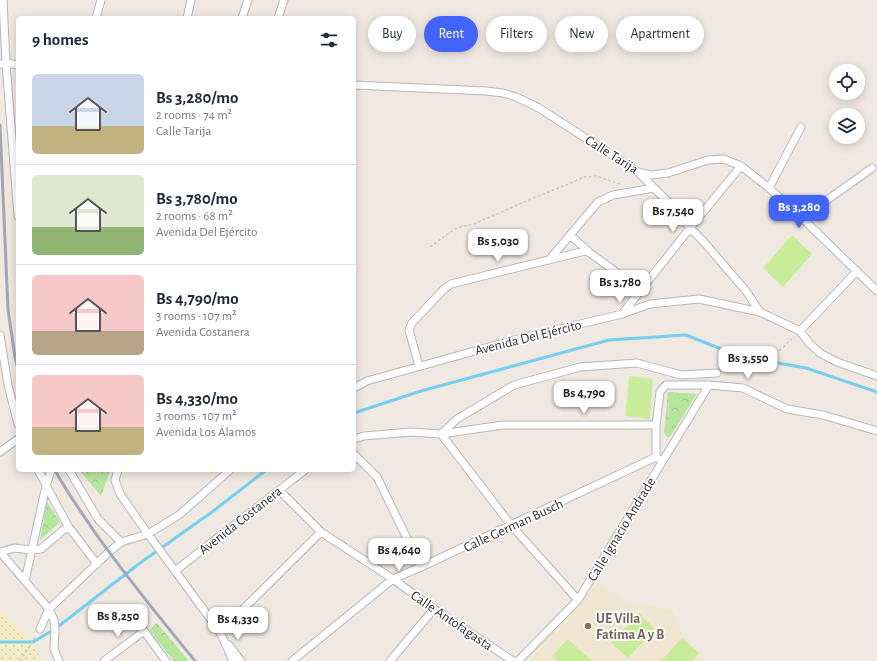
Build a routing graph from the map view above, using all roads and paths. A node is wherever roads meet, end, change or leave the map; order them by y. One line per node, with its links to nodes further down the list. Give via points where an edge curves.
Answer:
1 (3, 0): 10 (street)
2 (101, 0): 6 (street)
3 (191, 0): 7 (street)
4 (248, 0): 8 (street)
5 (284, 0): 9 (street)
6 (97, 16)
7 (187, 16)
8 (243, 16)
9 (279, 16)
10 (3, 63): 11 (street); 20 (street)
11 (16, 65)
12 (356, 85): 16 (street, Calle Tarija, via 486,91 516,97 539,108)
13 (801, 127): 19 (street)
14 (741, 166): 16 (street, Calle Tarija, via 724,159 708,160 668,173 651,175); 19 (street, Calle Tarija); 22 (street)
15 (872, 168): 21 (street)
16 (638, 172): 18 (street)
17 (626, 186): 24 (path, via 597,176 584,177 474,224 456,228)
18 (654, 188): 22 (street); 23 (street, via 613,195 598,202)
19 (769, 188): 21 (street, Calle Tarija)
20 (16, 196)
21 (802, 218): 27 (street, Calle Tarija)
22 (690, 228): 29 (street); 30 (street, via 746,290)
23 (570, 235): 25 (street); 26 (street)
24 (430, 248)
25 (590, 253): 26 (street); 29 (street, via 616,272)
26 (549, 260): 34 (street, via 452,284 443,290 412,323 409,330)
27 (856, 271): 28 (street, Calle Tarija); 32 (street)
28 (877, 291)
29 (637, 295): 31 (street)
30 (760, 312): 31 (street, Avenida Del Ejército, via 699,299 650,304); 32 (street, Avenida Del Ejército)
31 (622, 314): 34 (street, Avenida Del Ejército)
32 (800, 331): 35 (path, via 778,352 739,356); 36 (street, Avenida Del Ejército, via 820,353 837,362)
33 (0, 335): 39 (street)
34 (419, 366): 38 (street, Avenida Del Ejército, via 367,381)
35 (717, 373): 42 (street, via 681,375 638,363 580,367 514,385 457,419)
36 (875, 374)
37 (709, 385): 40 (street, via 666,385 660,392); 41 (street, via 743,388 787,409 823,415); 47 (street, Calle Ignacio Andrade)
38 (356, 387)
39 (16, 416)
40 (656, 425): 42 (street, via 503,425); 47 (street)
41 (877, 431)
42 (441, 434): 43 (street, via 411,432); 56 (street)
43 (356, 438)
44 (16, 440): 45 (street)
45 (0, 452)
46 (356, 456): 64 (street, via 377,477)
47 (659, 459): 56 (street, Calle German Busch); 68 (street, Calle Ignacio Andrade)
48 (39, 472): 54 (street)
49 (50, 472): 54 (street)
50 (69, 472): 60 (street, via 98,519)
51 (117, 472): 59 (street, via 115,480 120,494)
52 (228, 472): 59 (street, via 179,515)
53 (302, 472): 55 (street, Avenida Costanera)
54 (46, 486): 57 (street); 61 (street)
55 (279, 490): 58 (street, Calle Antofagasta); 65 (street, Avenida Costanera)
56 (511, 525): 64 (street, Calle German Busch); 68 (street)
57 (68, 526): 61 (street, via 41,549); 63 (street)
58 (321, 532): 66 (street, Calle Antofagasta); 72 (street)
59 (148, 534): 60 (street); 65 (street)
60 (121, 542): 63 (street)
61 (32, 550): 62 (street, via 14,548); 67 (street)
62 (0, 552): 67 (street)
63 (97, 564): 69 (street)
64 (422, 567): 66 (street, Calle German Busch)
65 (175, 570): 72 (street)
66 (393, 579): 70 (street, Calle Antofagasta); 79 (street, Calle German Busch)
67 (26, 581): 69 (street)
68 (578, 600): 82 (street, Calle Ignacio Andrade)
69 (49, 608): 71 (street); 74 (street, via 54,620 54,649)
70 (434, 609): 80 (street); 81 (street, Calle Antofagasta)
71 (40, 629): 73 (path)
72 (220, 632): 77 (street); 78 (street)
73 (20, 661)
74 (59, 661)
75 (104, 661): 76 (street, via 144,631)
76 (166, 661)
77 (233, 661)
78 (241, 661)
79 (292, 661)
80 (390, 661)
81 (513, 661)
82 (518, 661)

